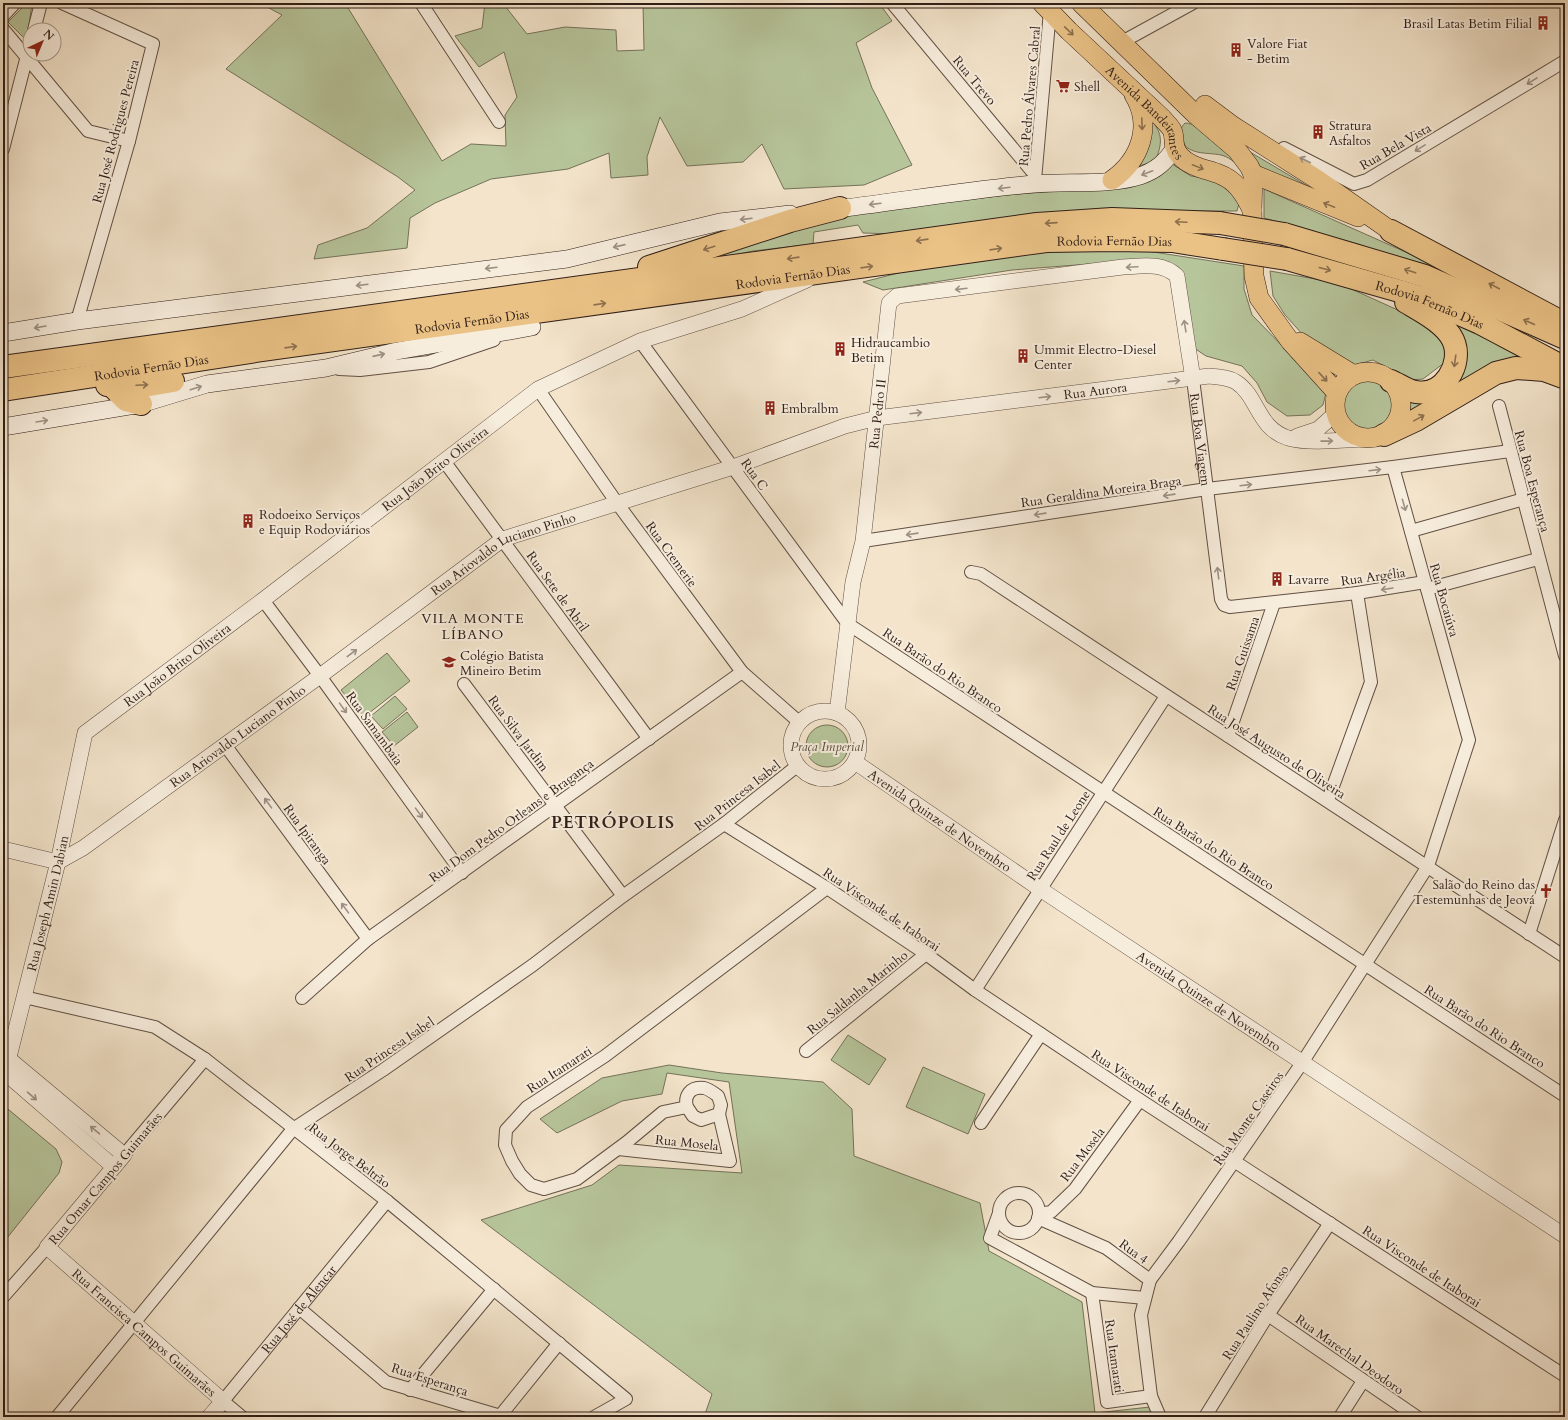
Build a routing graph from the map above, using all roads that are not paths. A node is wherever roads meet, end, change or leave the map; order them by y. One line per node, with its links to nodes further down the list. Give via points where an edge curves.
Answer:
1 (15, 3): 9 (street)
2 (41, 3): 10 (street)
3 (62, 3): 23 (street, Rua José Rodrigues Pereira, via 153,44)
4 (424, 3): 20 (street)
5 (892, 3): 26 (street, Rua Trevo)
6 (1081, 3): 12 (main road)
7 (1194, 3): 12 (street)
8 (1046, 7): 14 (main road, Avenida Bandeirantes, one-way to 14); 26 (street, Rua Pedro Álvares Cabral)
9 (3, 16)
10 (36, 22)
11 (3, 29): 13 (street)
12 (1122, 42): 14 (main road); 19 (main road); 21 (main road)
13 (22, 45)
14 (1094, 54): 18 (main road, Avenida Bandeirantes)
15 (1565, 61): 21 (street, Rua Bela Vista, one-way to 21, via 1367,180 1354,184 1282,147)
16 (25, 62): 24 (street)
17 (37, 62): 23 (street, via 88,131)
18 (1130, 88): 22 (main road, Avenida Bandeirantes); 27 (main road, one-way to 27, via 1141,112 1142,138 1132,162)
19 (1196, 115): 22 (main road, via 1188,114 1180,118); 25 (main road, via 1237,150)
20 (499, 122)
21 (1233, 126): 30 (main road, via 1318,180)
22 (1174, 140): 27 (main road, one-way to 27, via 1166,162 1155,170 1139,176); 29 (main road, Avenida Bandeirantes, one-way to 29, via 1180,156 1190,164 1220,174 1234,184 1245,196)
23 (129, 141): 36 (street, Rua José Rodrigues Pereira)
24 (3, 149)
25 (1253, 174): 29 (main road, Avenida Bandeirantes); 30 (main road, one-way to 25)
26 (1035, 179): 27 (main road); 28 (main road, one-way to 28)
27 (1112, 180)
28 (840, 208): 34 (highway, one-way to 34, via 790,221 646,268); 36 (main road, one-way to 36, via 720,222 567,259)
29 (1252, 210): 38 (main road, Avenida Bandeirantes, via 1254,276 1259,298)
30 (1391, 231): 37 (highway, one-way to 30)
31 (1170, 270): 48 (street, Rua Boa Viagem, one-way to 31, via 1177,276); 59 (street, Rua Pedro II, one-way to 59, via 1158,265 1123,267 897,296 889,303)
32 (823, 273): 33 (highway, Rodovia Fernão Dias, one-way to 33, bridge, via 1046,242 1114,240 1172,241 1287,259); 35 (highway, Rodovia Fernão Dias, one-way to 32); 42 (street, Rua João Brito Oliveira, via 742,309)
33 (1366, 280): 45 (highway, Rodovia Fernão Dias, via 1420,297 1480,323); 50 (highway, one-way to 50, via 1419,309 1442,327 1453,340 1455,366 1449,378 1440,386 1430,392 1416,392)
34 (542, 292): 41 (highway, Rodovia Fernão Dias, one-way to 34, bridge, via 1425,276 1284,234 1220,224 1112,219 1037,224); 44 (highway, Rodovia Fernão Dias)
35 (568, 308): 39 (highway); 43 (highway, Rodovia Fernão Dias, one-way to 35)
36 (77, 321): 40 (main road, one-way to 40)
37 (1565, 325)
38 (1280, 326): 46 (main road, via 1300,342); 55 (main road, Avenida Bandeirantes, one-way to 55, via 1290,341)
39 (532, 327): 56 (main road, Rodovia Fernão Dias, one-way to 39, via 207,384 326,368 397,351)
40 (3, 333)
41 (1565, 338)
42 (640, 341): 53 (street, Rua João Brito Oliveira); 65 (street, Rua C)
43 (256, 351): 49 (highway, via 231,363); 51 (highway, Rodovia Fernão Dias)
44 (3, 367)
45 (1565, 368)
46 (1354, 375): 50 (main road, via 1373,372); 55 (main road, via 1346,379)
47 (1565, 378): 61 (highway, one-way to 47, via 1416,420 1496,373 1516,368 1544,370)
48 (1193, 379): 59 (street, Rua Aurora, one-way to 48); 62 (street, Rua Aurora, via 1209,376 1226,377 1237,383 1263,421 1275,432); 67 (street, Rua Boa Viagem)
49 (173, 381): 52 (highway, one-way to 49, via 144,386); 56 (highway)
50 (1391, 381): 61 (main road, via 1401,399 1401,410 1392,429)
51 (38, 385): 52 (highway, via 56,392); 54 (highway, Rodovia Fernão Dias)
52 (111, 385): 56 (highway, via 126,400)
53 (538, 389): 64 (street, Rua João Brito Oliveira); 69 (street, Rua Cremerie)
54 (3, 390)
55 (1337, 393): 58 (main road, via 1334,403)
56 (150, 402): 60 (main road, Rodovia Fernão Dias, one-way to 56)
57 (1499, 406): 63 (street, Rua Boa Esperança)
58 (1335, 414): 61 (main road, via 1346,431 1355,437); 62 (street, via 1318,429)
59 (877, 418): 65 (street, Rua Ariovaldo Luciano Pinho, via 845,426); 72 (street, Rua Pedro II)
60 (3, 427)
61 (1375, 437): 62 (street, Rua Aurora, one-way to 61, via 1323,441)
62 (1288, 438)
63 (1510, 451): 66 (street, Rua Geraldina Moreira Braga); 68 (street, Rua Boa Esperança)
64 (444, 461): 71 (street, Rua Sete de Abril); 77 (street, Rua João Brito Oliveira)
65 (733, 467): 69 (street, Rua Ariovaldo Luciano Pinho); 80 (street, Rua C)
66 (1393, 468): 67 (street, Rua Geraldina Moreira Braga, one-way to 66); 70 (street, Rua Bocaiúva, one-way to 70)
67 (1207, 489): 72 (street, Rua Geraldina Moreira Braga, one-way to 72); 79 (street, Rua Boa Viagem, one-way to 67, via 1224,605 1221,599)
68 (1524, 499): 70 (street); 73 (street, Rua Boa Esperança)
69 (617, 503): 71 (street, Rua Ariovaldo Luciano Pinho); 82 (street, Rua Cremerie)
70 (1411, 531): 75 (street, Rua Bocaiúva)
71 (503, 540): 83 (street, Rua Ariovaldo Luciano Pinho, one-way to 71); 90 (street, Rua Sete de Abril)
72 (862, 541): 80 (street, Rua Pedro II, via 853,582)
73 (1538, 559): 75 (street, Rua Argélia); 81 (street, Rua Boa Esperança)
74 (972, 572): 85 (street, Rua José Augusto de Oliveira, via 981,574)
75 (1426, 586): 76 (street, Rua Argélia, one-way to 76); 91 (street, Rua Bocaiúva)
76 (1357, 594): 78 (street, Rua Argélia); 96 (street, via 1371,682)
77 (263, 600): 83 (street, Rua Samambaia); 88 (street, Rua João Brito Oliveira)
78 (1274, 603): 79 (street, Rua Argélia); 89 (street, Rua Guissama)
79 (1230, 607)
80 (848, 624): 86 (street, Rua Pedro II); 95 (street, Rua Barão do Rio Branco)
81 (1565, 656)
82 (742, 672): 87 (street, Rua Cremerie); 90 (street, Rua Dom Pedro Orleans e Bragança)
83 (320, 676): 92 (street, Rua Ariovaldo Luciano Pinho); 103 (street, Rua Samambaia, one-way to 103)
84 (464, 684): 97 (street, Rua Silva Jardim)
85 (1166, 696): 89 (street, Rua José Augusto de Oliveira); 95 (street, Rua Raul de Leone)
86 (837, 713): 87 (street, via 816,712); 93 (street, via 851,724 859,739 859,751)
87 (799, 722): 94 (street, via 792,732 790,744)
88 (85, 733): 101 (street, Rua Joseph Amin Dabian)
89 (1228, 736): 96 (street, Rua José Augusto de Oliveira)
90 (649, 739): 97 (street, Rua Dom Pedro Orleans e Bragança)
91 (1469, 740): 102 (street, Rua Monte Caseiros)
92 (225, 745): 101 (street, Rua Ariovaldo Luciano Pinho, via 83,848); 108 (street, Rua Ipiranga, one-way to 92)
93 (855, 762): 94 (street, via 848,771 827,780 816,779); 105 (street, Avenida Quinze de Novembro)
94 (797, 766): 99 (street, Rua Princesa Isabel)
95 (1102, 793): 105 (street, Rua Raul de Leone); 111 (street, Rua Barão do Rio Branco)
96 (1328, 800): 102 (street, Rua José Augusto de Oliveira)
97 (556, 805): 103 (street, Rua Dom Pedro Orleans e Bragança); 106 (street, Rua Silva Jardim)
98 (1565, 820): 107 (street)
99 (724, 824): 104 (street, Rua Visconde de Itaborai); 106 (street, Rua Princesa Isabel)
100 (3, 849): 101 (street)
101 (58, 862): 113 (street, Rua Joseph Amin Dabian)
102 (1428, 866): 107 (street, Rua José Augusto de Oliveira); 111 (street, Rua Monte Caseiros)
103 (462, 873): 108 (street, Rua Dom Pedro Orleans e Bragança)
104 (827, 888): 109 (street, Rua Visconde de Itaborai); 126 (street, Rua Itamarati, via 605,1056 527,1107 506,1130 505,1145 512,1162 531,1185 544,1189 577,1179)
105 (1040, 889): 112 (street, Rua Raul de Leone); 118 (street, Avenida Quinze de Novembro)
106 (623, 896): 125 (street, Rua Princesa Isabel, via 533,966)
107 (1529, 934): 110 (street, Rua José Augusto de Oliveira)
108 (368, 939): 114 (street, Rua Dom Pedro Orleans e Bragança)
109 (926, 954): 112 (street, Rua Visconde de Itaborai); 116 (street, Rua Saldanha Marinho)
110 (1565, 957)
111 (1365, 963): 118 (street, Rua Monte Caseiros); 120 (street, Rua Barão do Rio Branco)
112 (975, 990): 115 (street, Rua Visconde de Itaborai)
113 (24, 997): 117 (street, Rua Jorge Beltrão, via 155,1027); 119 (street, Rua Joseph Amin Dabian)
114 (302, 998)
115 (1041, 1034): 121 (street, Rua Visconde de Itaborai); 124 (street)
116 (806, 1051)
117 (205, 1058): 125 (street, Rua Jorge Beltrão); 127 (street, Rua Omar Campos Guimarães)
118 (1302, 1063): 128 (street, Rua Monte Caseiros); 134 (street, Avenida Quinze de Novembro)
119 (5, 1064): 127 (street, one-way to 119); 129 (street, one-way to 129)
120 (1565, 1096)
121 (1140, 1100): 128 (street, Rua Visconde de Itaborai); 132 (street, Rua Mosela, via 1075,1189 1052,1212)
122 (687, 1107): 123 (street, via 693,1116 701,1120); 123 (street, via 687,1094 698,1088 705,1088 718,1096 721,1105); 126 (street, Rua Itamarati, via 663,1112)
123 (719, 1114): 126 (street, Rua Mosela, via 730,1160)
124 (981, 1124)
125 (293, 1129): 130 (street, Rua Jorge Beltrão); 143 (street, Rua Princesa Isabel)
126 (618, 1149)
127 (124, 1155): 129 (street, Rua Omar Campos Guimarães)
128 (1235, 1161): 133 (street, Rua Visconde de Itaborai); 136 (street, Rua Monte Caseiros)
129 (114, 1167): 135 (street, Rua Omar Campos Guimarães)
130 (387, 1201): 137 (street, Rua Jorge Beltrão); 141 (street, Rua José de Alencar)
131 (999, 1213): 132 (street, via 1003,1225 1015,1232 1028,1230 1034,1226); 132 (street, via 1002,1201 1007,1196 1019,1192 1036,1202); 138 (street, via 990,1238)
132 (1038, 1216): 136 (street, Rua 4, via 1106,1248)
133 (1330, 1223): 142 (street, Rua Paulino Afonso); 145 (street, Rua Visconde de Itaborai)
134 (1565, 1236)
135 (47, 1247): 139 (street, Rua Omar Campos Guimarães); 143 (street, Rua Francisca Campos Guimarães)
136 (1150, 1280): 140 (street, Rua 4)
137 (494, 1289): 144 (street, Rua Jorge Beltrão); 147 (street)
138 (1092, 1292): 140 (street); 148 (street, Rua Itamarati, via 1107,1402)
139 (3, 1297)
140 (1145, 1298): 148 (street, Rua 4, via 1141,1315)
141 (299, 1308): 147 (street, Rua Esperança, via 386,1382); 149 (street, Rua José de Alencar)
142 (1268, 1314): 146 (street, Rua Marechal Deodoro); 156 (street, Rua Paulino Afonso)
143 (135, 1323): 149 (street, Rua Francisca Campos Guimarães); 151 (street, Rua Princesa Isabel)
144 (559, 1343): 150 (street); 154 (street, Rua Jorge Beltrão, via 626,1399)
145 (1565, 1376)
146 (1363, 1381): 157 (street); 158 (street, Rua Marechal Deodoro)
147 (410, 1390): 150 (street, Rua Esperança)
148 (1151, 1396): 155 (street, Rua 4)
149 (223, 1401): 152 (street, Rua José de Alencar); 153 (street, Rua Francisca Campos Guimarães)
150 (502, 1416)
151 (56, 1417)
152 (209, 1417)
153 (242, 1417)
154 (594, 1417)
155 (1160, 1417)
156 (1204, 1417)
157 (1340, 1417)
158 (1417, 1417)

